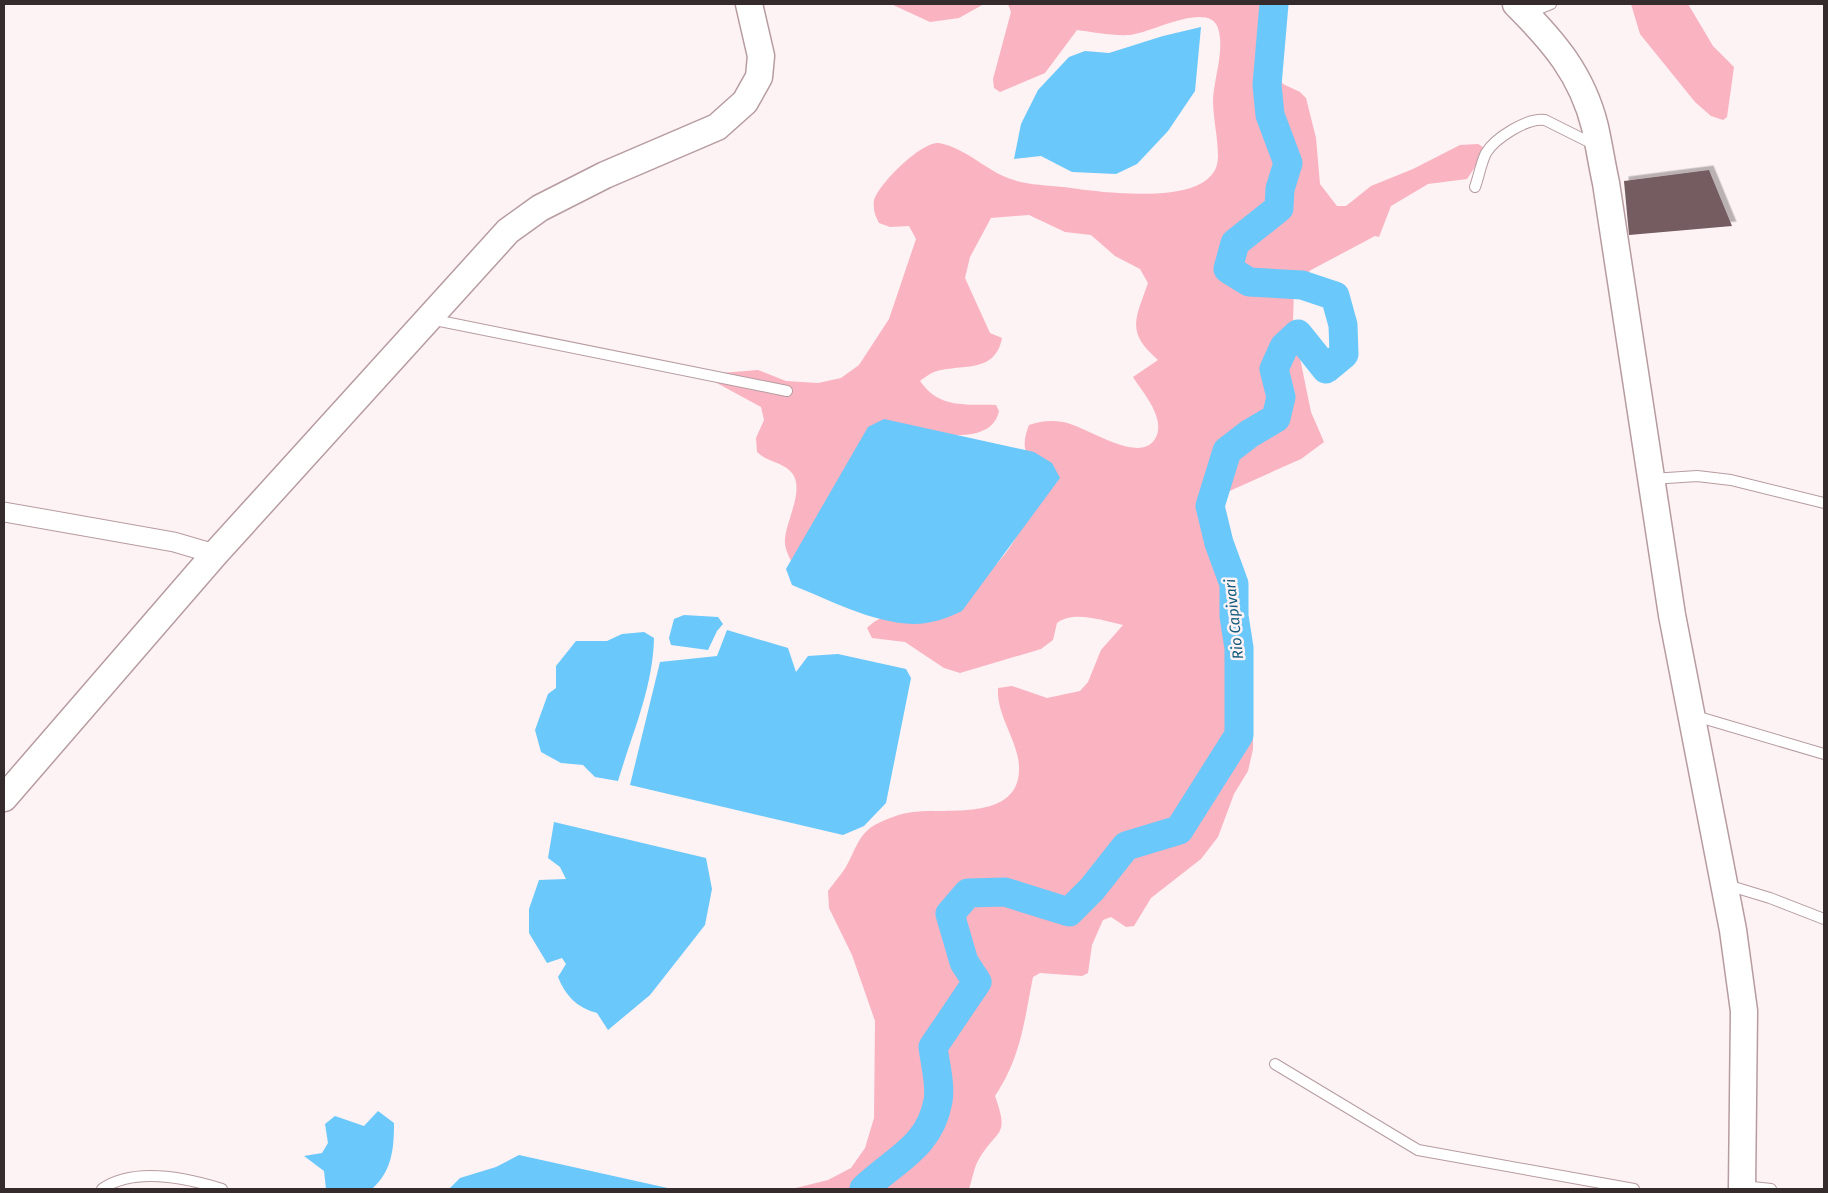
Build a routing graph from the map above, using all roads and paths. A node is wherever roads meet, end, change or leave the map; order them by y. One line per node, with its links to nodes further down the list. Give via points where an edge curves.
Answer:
1 (749, 4): 6 (main road, via 761,56 759,77 744,102 717,127 605,175 540,208 508,231)
2 (1551, 4): 3 (lane)
3 (1521, 9): 4 (main road, via 1545,32 1570,67 1584,93)
4 (1597, 146): 5 (lane, via 1536,119 1514,128 1487,152); 8 (main road, via 1606,183)
5 (1475, 187)
6 (429, 319): 7 (lane); 11 (main road)
7 (787, 391)
8 (1651, 479): 9 (lane, via 1697,476 1730,480); 12 (main road)
9 (1824, 503)
10 (4, 512): 11 (street, via 165,540)
11 (215, 554): 14 (main road)
12 (1691, 715): 13 (lane); 15 (main road)
13 (1824, 754)
14 (4, 798)
15 (1724, 884): 16 (lane); 18 (main road, via 1744,1011)
16 (1824, 919)
17 (1275, 1064): 21 (lane, via 1418,1150)
18 (1742, 1188): 22 (lane)
19 (102, 1189): 20 (lane, via 140,1176 193,1180)
20 (222, 1189)
21 (1634, 1189)
22 (1770, 1189)

